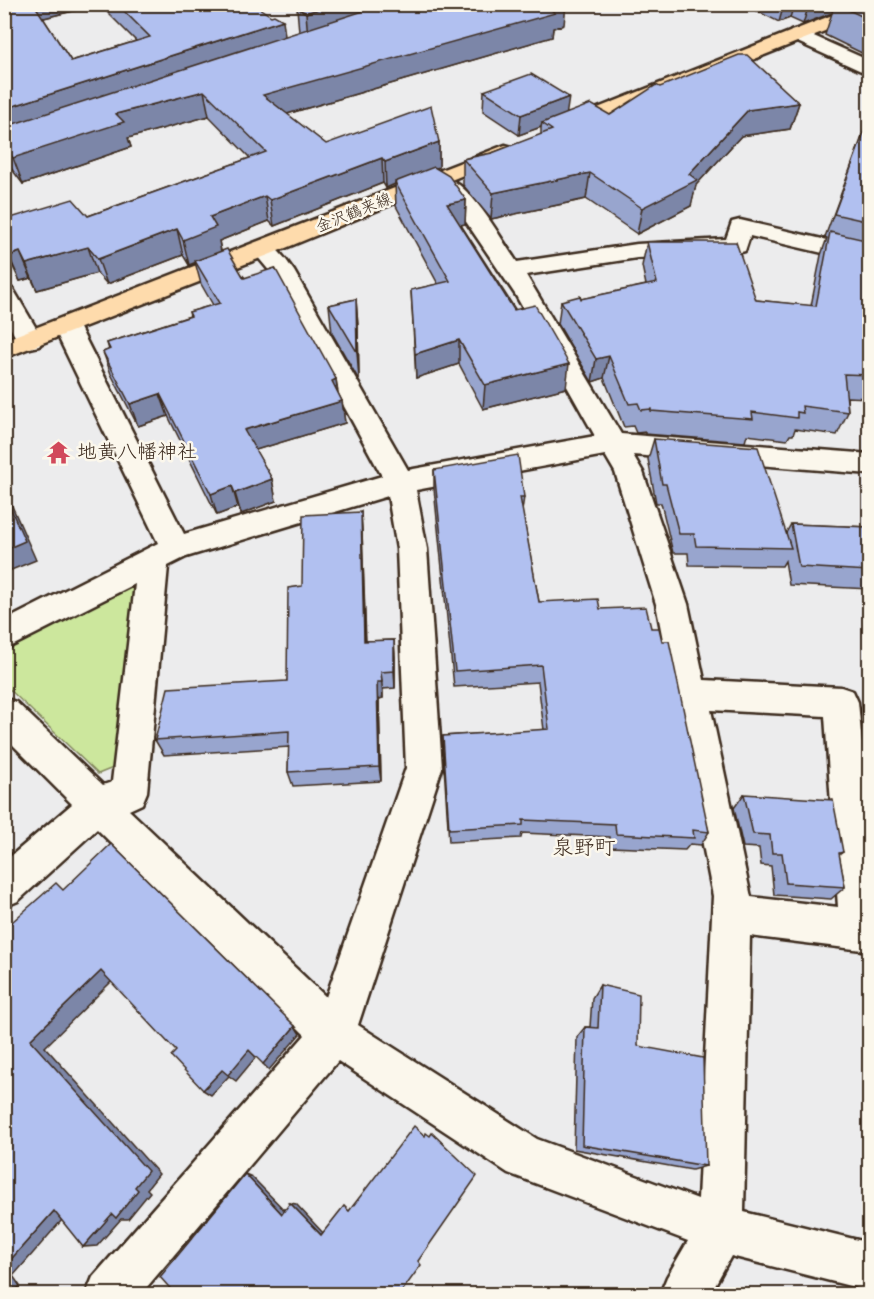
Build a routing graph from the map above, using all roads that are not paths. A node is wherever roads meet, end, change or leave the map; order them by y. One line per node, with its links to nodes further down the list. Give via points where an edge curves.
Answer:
1 (870, 7): 2 (main road)
2 (798, 35): 3 (street); 4 (main road)
3 (870, 69)
4 (545, 136)
5 (523, 144): 6 (main road, 金沢鶴来線)
6 (435, 179): 7 (main road, 金沢鶴来線); 9 (street, via 458,193)
7 (263, 249): 11 (main road, 金沢鶴来線); 16 (street, via 282,271)
8 (870, 257): 9 (street, via 740,227 737,246 637,251)
9 (511, 270): 14 (street)
10 (4, 294): 12 (street)
11 (66, 326): 12 (main road, 金沢鶴来線); 17 (street)
12 (30, 340): 13 (main road, 金沢鶴来線)
13 (4, 350)
14 (613, 443): 15 (street); 16 (street); 19 (street, via 629,472 672,604)
15 (870, 464)
16 (399, 482): 17 (street); 25 (street, via 412,549 424,768)
17 (165, 554): 18 (street); 21 (street, via 129,792)
18 (4, 637)
19 (690, 694): 23 (street, via 732,896); 24 (street, via 841,702)
20 (4, 713): 21 (street)
21 (98, 805): 22 (street); 25 (street)
22 (4, 888)
23 (732, 914): 24 (street); 26 (street)
24 (864, 931)
25 (334, 1034): 26 (street, via 524,1157); 28 (street)
26 (720, 1230): 27 (street); 29 (street)
27 (870, 1267)
28 (110, 1294)
29 (684, 1294)

